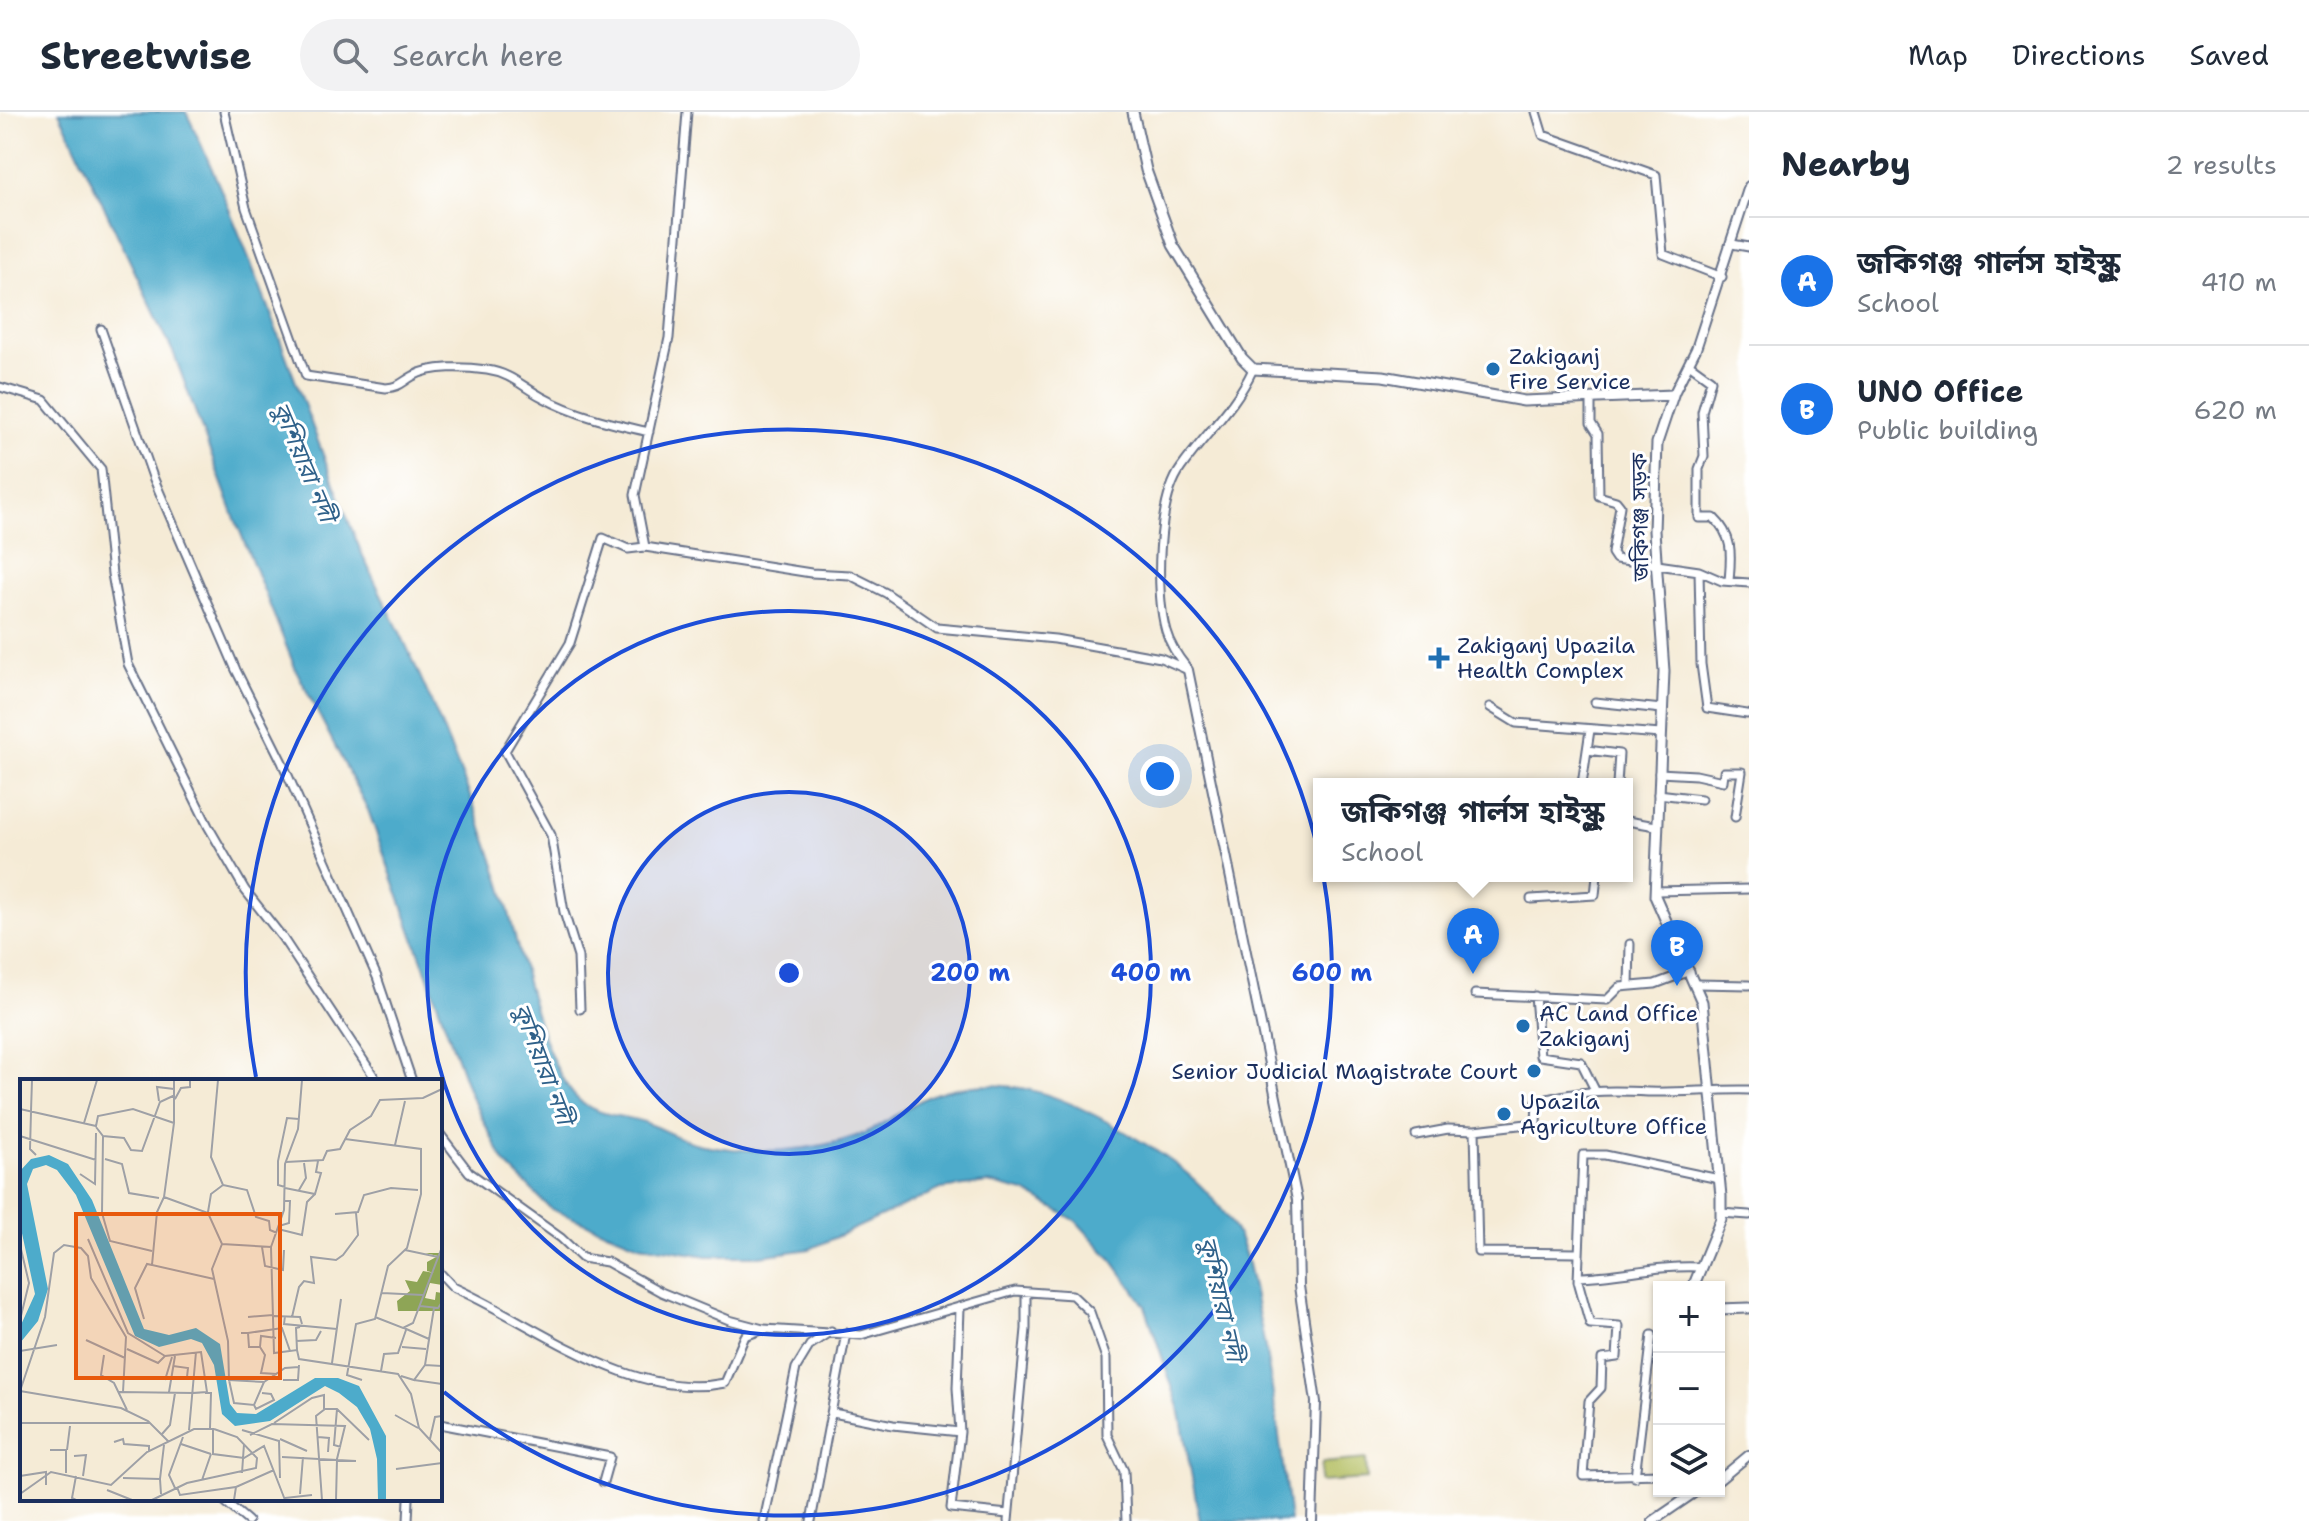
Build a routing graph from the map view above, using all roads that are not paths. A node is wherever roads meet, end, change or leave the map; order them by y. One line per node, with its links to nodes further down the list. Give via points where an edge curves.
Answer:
1 (224, 112): 16 (street, via 246,208 306,376 386,388 399,387 431,369 487,370 588,416)
2 (687, 112): 16 (street, via 669,338)
3 (1133, 112): 12 (main road, via 1146,170 1173,245)
4 (1536, 112): 9 (street, via 1543,135 1656,175 1663,254)
5 (1749, 186): 6 (street)
6 (1745, 214): 7 (street)
7 (1732, 244): 8 (street); 9 (street)
8 (1749, 247)
9 (1722, 277): 11 (street)
10 (101, 329): 51 (street, via 153,477 377,977)
11 (1689, 364): 14 (street); 20 (street, via 1711,380 1702,412 1699,518 1714,518 1725,528 1732,547)
12 (1253, 369): 15 (main road, via 1383,376 1524,401); 22 (street, via 1239,400 1179,470 1166,517 1163,616 1171,643)
13 (0, 387): 50 (street, via 44,400 101,469 128,664 245,890)
14 (1673, 395): 15 (main road); 18 (main road, জকিগঞ্জ সড়ক, via 1657,443)
15 (1591, 398): 18 (street, via 1591,423 1598,434 1599,496 1620,506 1612,553 1616,559)
16 (649, 432): 17 (street, via 635,495)
17 (645, 547): 22 (street, via 850,575 937,628 1055,639 1161,658); 49 (street, via 628,549 603,538 570,643 505,751 551,835 578,957)
18 (1657, 567): 19 (street); 25 (main road, জকিগঞ্জ সড়ক)
19 (1699, 571): 20 (street); 26 (street, via 1707,708)
20 (1729, 581): 21 (street)
21 (1749, 583)
22 (1188, 670): 91 (street, via 1297,1200 1299,1286 1316,1402)
23 (1595, 702): 25 (street)
24 (1490, 707): 27 (street, via 1516,723)
25 (1662, 709): 28 (main road, জকিগঞ্জ সড়ক)
26 (1747, 714)
27 (1590, 730): 28 (street); 29 (street)
28 (1661, 734): 30 (main road, জকিগঞ্জ সড়ক)
29 (1587, 750): 31 (street); 32 (street, via 1619,754)
30 (1659, 773): 33 (main road, জকিগঞ্জ সড়ক); 35 (street, via 1723,781 1724,772 1742,772)
31 (1583, 778)
32 (1617, 778)
33 (1658, 794): 34 (street); 37 (main road, জকিগঞ্জ সড়ক)
34 (1701, 799)
35 (1735, 817)
36 (1633, 822): 37 (street)
37 (1656, 826): 40 (main road, জকিগঞ্জ সড়ক)
38 (1596, 882): 41 (street, via 1595,895)
39 (1749, 889): 40 (street)
40 (1655, 891): 43 (main road, জকিগঞ্জ সড়ক)
41 (1531, 899)
42 (1630, 944): 46 (street)
43 (1690, 971): 44 (main road, জকিগঞ্জ সড়ক); 46 (street, via 1655,984)
44 (1697, 984): 45 (street); 53 (main road, জকিগঞ্জ সড়ক)
45 (1749, 985)
46 (1629, 986): 48 (street, via 1607,1000)
47 (1475, 994): 48 (street)
48 (1535, 996): 52 (street, via 1540,1056 1581,1062)
49 (580, 1009)
50 (376, 1079)
51 (411, 1079)
52 (1595, 1090): 53 (street); 55 (street, via 1537,1102 1536,1123)
53 (1710, 1090): 54 (street); 58 (main road, জকিগঞ্জ সড়ক)
54 (1749, 1090)
55 (1475, 1130): 56 (street); 61 (street, via 1478,1252)
56 (1416, 1135)
57 (442, 1137): 70 (street, via 469,1172 582,1258 607,1262 686,1302)
58 (1719, 1179): 59 (main road, জকিগঞ্জ সড়ক); 61 (street, via 1583,1155)
59 (1721, 1213): 60 (street); 62 (main road, জকিগঞ্জ সড়ক)
60 (1749, 1215)
61 (1577, 1253): 64 (street)
62 (1699, 1267): 64 (street, via 1638,1268 1624,1275); 65 (main road, জকিগঞ্জ সড়ক)
63 (442, 1275): 70 (street, via 453,1287 603,1365 685,1386 725,1383 745,1336)
64 (1578, 1277): 80 (street, via 1590,1324 1619,1326 1617,1357 1602,1359 1601,1388 1589,1401 1583,1476)
65 (1695, 1281)
66 (1026, 1292): 68 (street); 85 (street); 90 (street, via 1072,1295 1090,1312 1106,1358 1107,1435 1124,1471)
67 (1749, 1308): 69 (main road)
68 (960, 1309): 72 (street, via 861,1335); 76 (street)
69 (1725, 1309)
70 (764, 1329): 71 (street)
71 (831, 1331): 72 (street); 88 (street, via 810,1345 796,1368)
72 (846, 1333): 74 (street)
73 (1652, 1335): 80 (street)
74 (833, 1413): 76 (street); 89 (street)
75 (442, 1424): 81 (street, via 610,1457)
76 (960, 1432): 85 (street, via 951,1508)
77 (1749, 1455): 79 (street)
78 (1653, 1475): 80 (street)
79 (1725, 1475)
80 (1635, 1477)
81 (603, 1482)
82 (1688, 1497): 92 (street)
83 (224, 1501): 86 (street)
84 (409, 1501): 87 (street)
85 (1008, 1518)
86 (248, 1521)
87 (408, 1521)
88 (764, 1521)
89 (811, 1521)
90 (1126, 1521)
91 (1312, 1521)
92 (1653, 1521)

